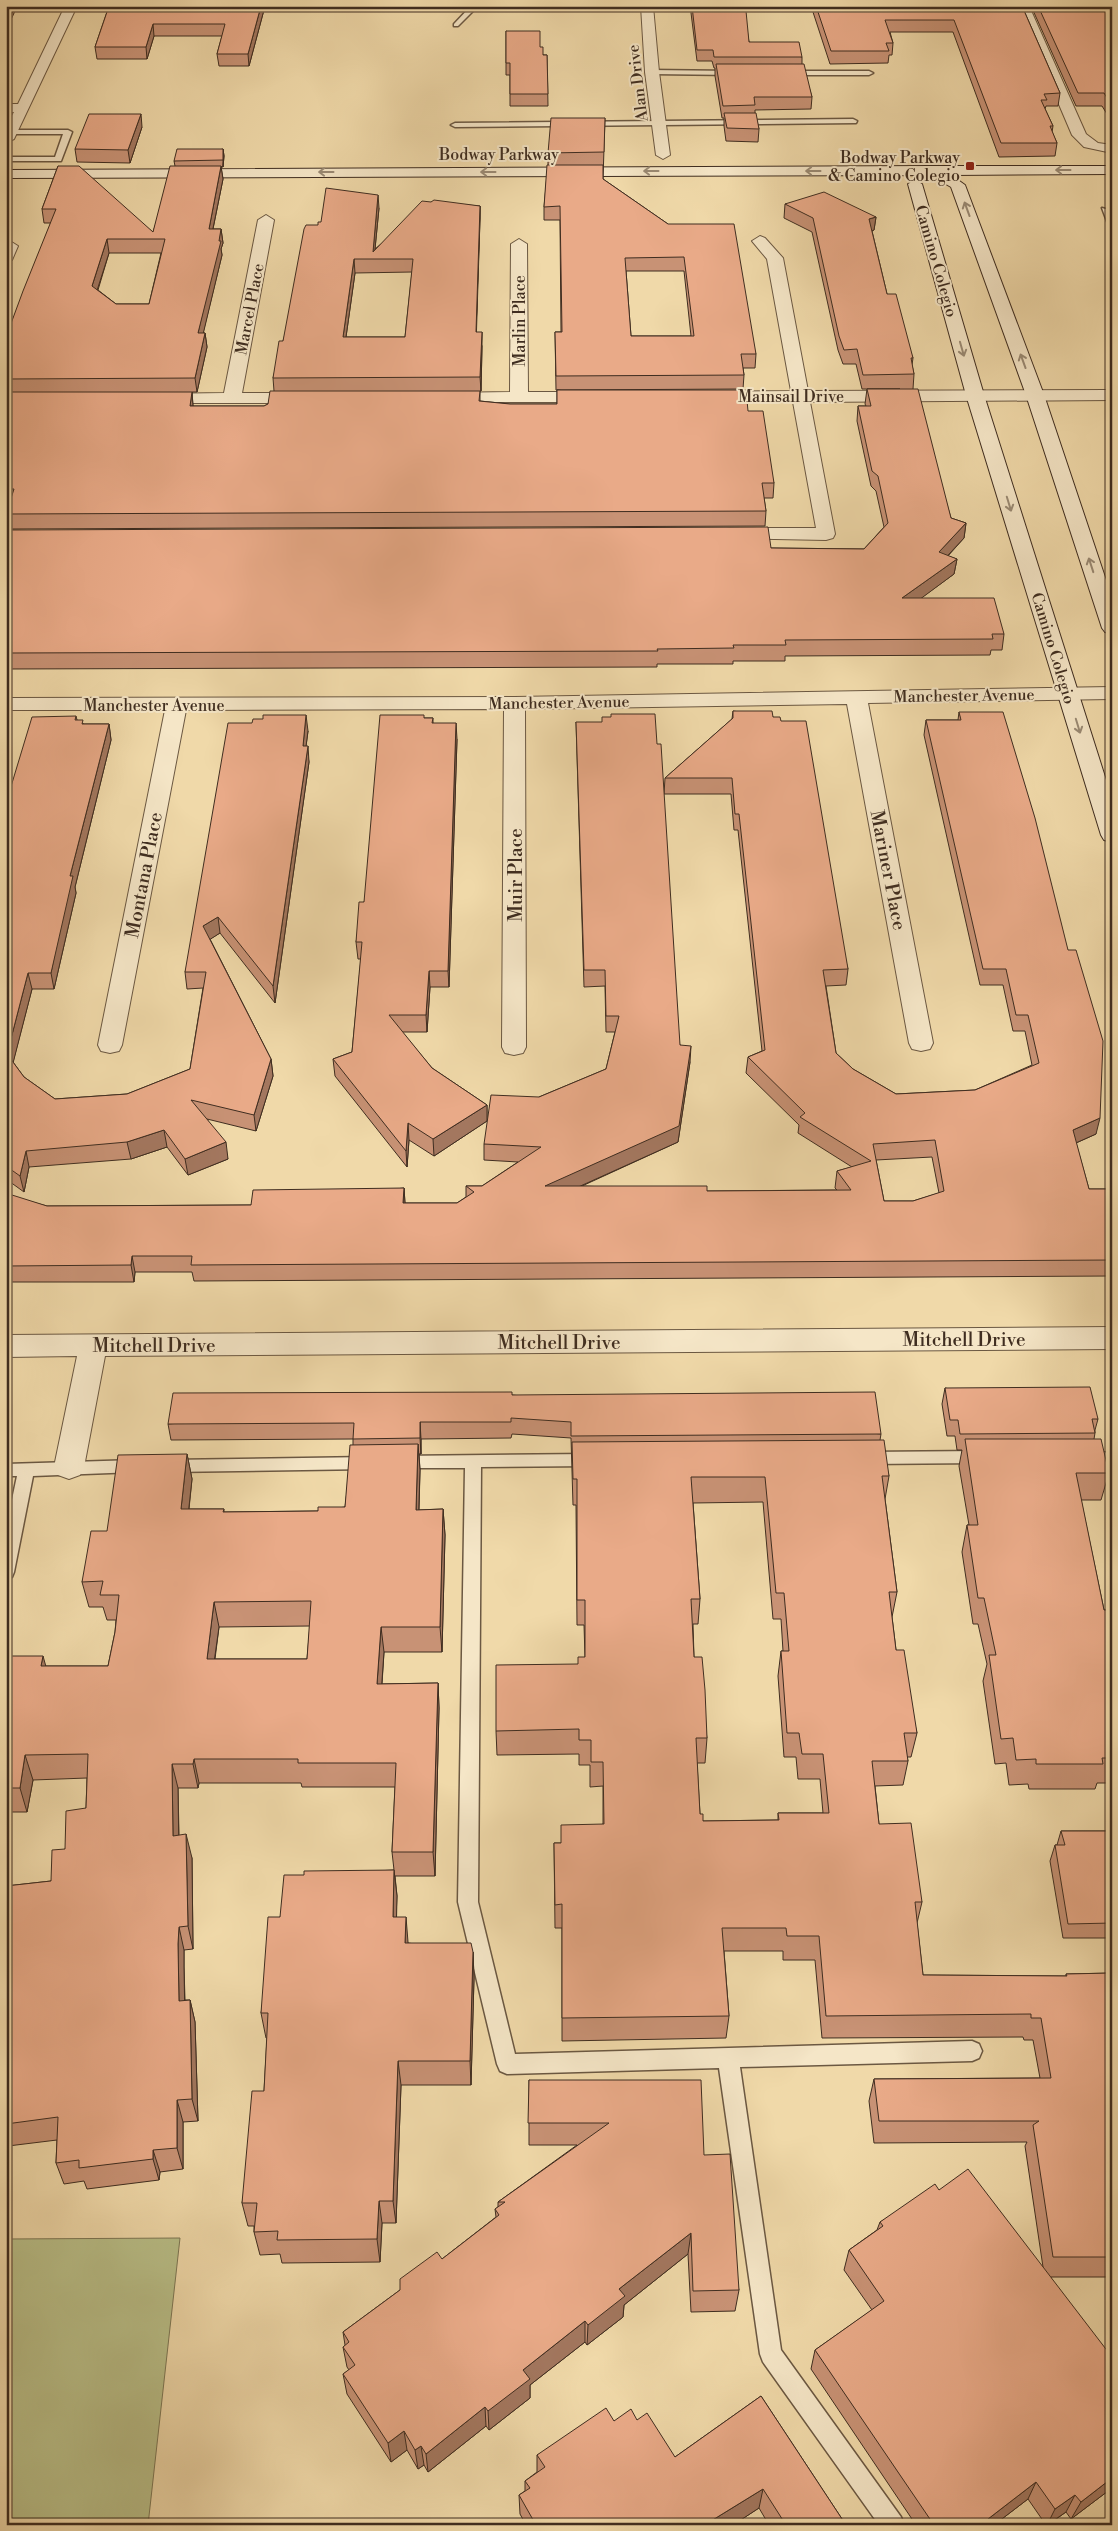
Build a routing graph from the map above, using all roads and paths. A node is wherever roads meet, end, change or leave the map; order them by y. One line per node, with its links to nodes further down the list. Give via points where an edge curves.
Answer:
1 (71, 6): 11 (street)
2 (475, 6): 5 (lane)
3 (646, 6): 6 (street, Alan Drive)
4 (1023, 6): 18 (street, via 1079,135 1092,146)
5 (456, 25)
6 (652, 72): 7 (lane); 14 (street, Alan Drive)
7 (741, 73)
8 (780, 73): 9 (lane)
9 (869, 73)
10 (6, 108): 11 (street)
11 (23, 108): 17 (street)
12 (624, 114): 13 (lane)
13 (518, 115)
14 (655, 116): 15 (lane); 16 (lane); 19 (street, Alan Drive)
15 (853, 121)
16 (455, 125)
17 (8, 137): 20 (lane, via 68,132 58,159)
18 (1112, 149)
19 (664, 155)
20 (6, 159)
21 (932, 170): 22 (street, Bodway Parkway, one-way to 21); 23 (street, Bodway Parkway, one-way to 23); 24 (street, Camino Colegio); 26 (street)
22 (1112, 170)
23 (6, 174)
24 (915, 184): 25 (street, Bodway Parkway); 26 (street, Bodway Parkway); 33 (street, Camino Colegio, one-way to 33)
25 (6, 185)
26 (958, 185): 27 (street, Bodway Parkway); 34 (street, one-way to 26)
27 (1112, 185)
28 (1105, 210): 30 (lane)
29 (266, 220): 43 (street, Marcel Place)
30 (1112, 224)
31 (760, 241): 36 (street, via 775,258)
32 (519, 244): 41 (street, Marlin Place)
33 (975, 395): 34 (street, Mainsail Drive); 36 (street, Mainsail Drive); 46 (street, Camino Colegio, one-way to 46)
34 (1035, 395): 35 (street, Mainsail Drive); 45 (street, one-way to 34)
35 (1112, 395)
36 (801, 396): 38 (street, Mainsail Drive); 44 (street, via 826,534)
37 (616, 397): 41 (street)
38 (694, 397)
39 (321, 398): 43 (street)
40 (430, 398): 41 (street)
41 (519, 398)
42 (134, 399): 43 (street)
43 (232, 399)
44 (716, 534)
45 (1112, 628)
46 (1067, 692): 47 (street, Manchester Avenue); 48 (street, Manchester Avenue); 52 (street, Camino Colegio, one-way to 52)
47 (1112, 692)
48 (856, 697): 49 (street, Manchester Avenue); 53 (street, Mariner Place)
49 (515, 703): 51 (street, Manchester Avenue); 55 (street, Muir Place)
50 (6, 704): 51 (street, Manchester Avenue)
51 (176, 705): 54 (street, Montana Place)
52 (1112, 835)
53 (921, 1043)
54 (110, 1045)
55 (514, 1047)
56 (1112, 1338): 58 (street, Mitchell Drive)
57 (6, 1346): 58 (street, Mitchell Drive)
58 (93, 1346): 65 (street)
59 (997, 1457): 61 (lane)
60 (1066, 1457): 63 (lane, via 1106,1457)
61 (849, 1458)
62 (612, 1460): 64 (lane)
63 (1112, 1460)
64 (473, 1461): 65 (lane); 70 (lane, via 468,1902 507,2064)
65 (69, 1467): 67 (lane)
66 (6, 1470): 67 (lane)
67 (26, 1470): 68 (lane)
68 (6, 1572)
69 (972, 2051): 70 (lane)
70 (728, 2057): 71 (lane, via 772,2354)
71 (893, 2525)

